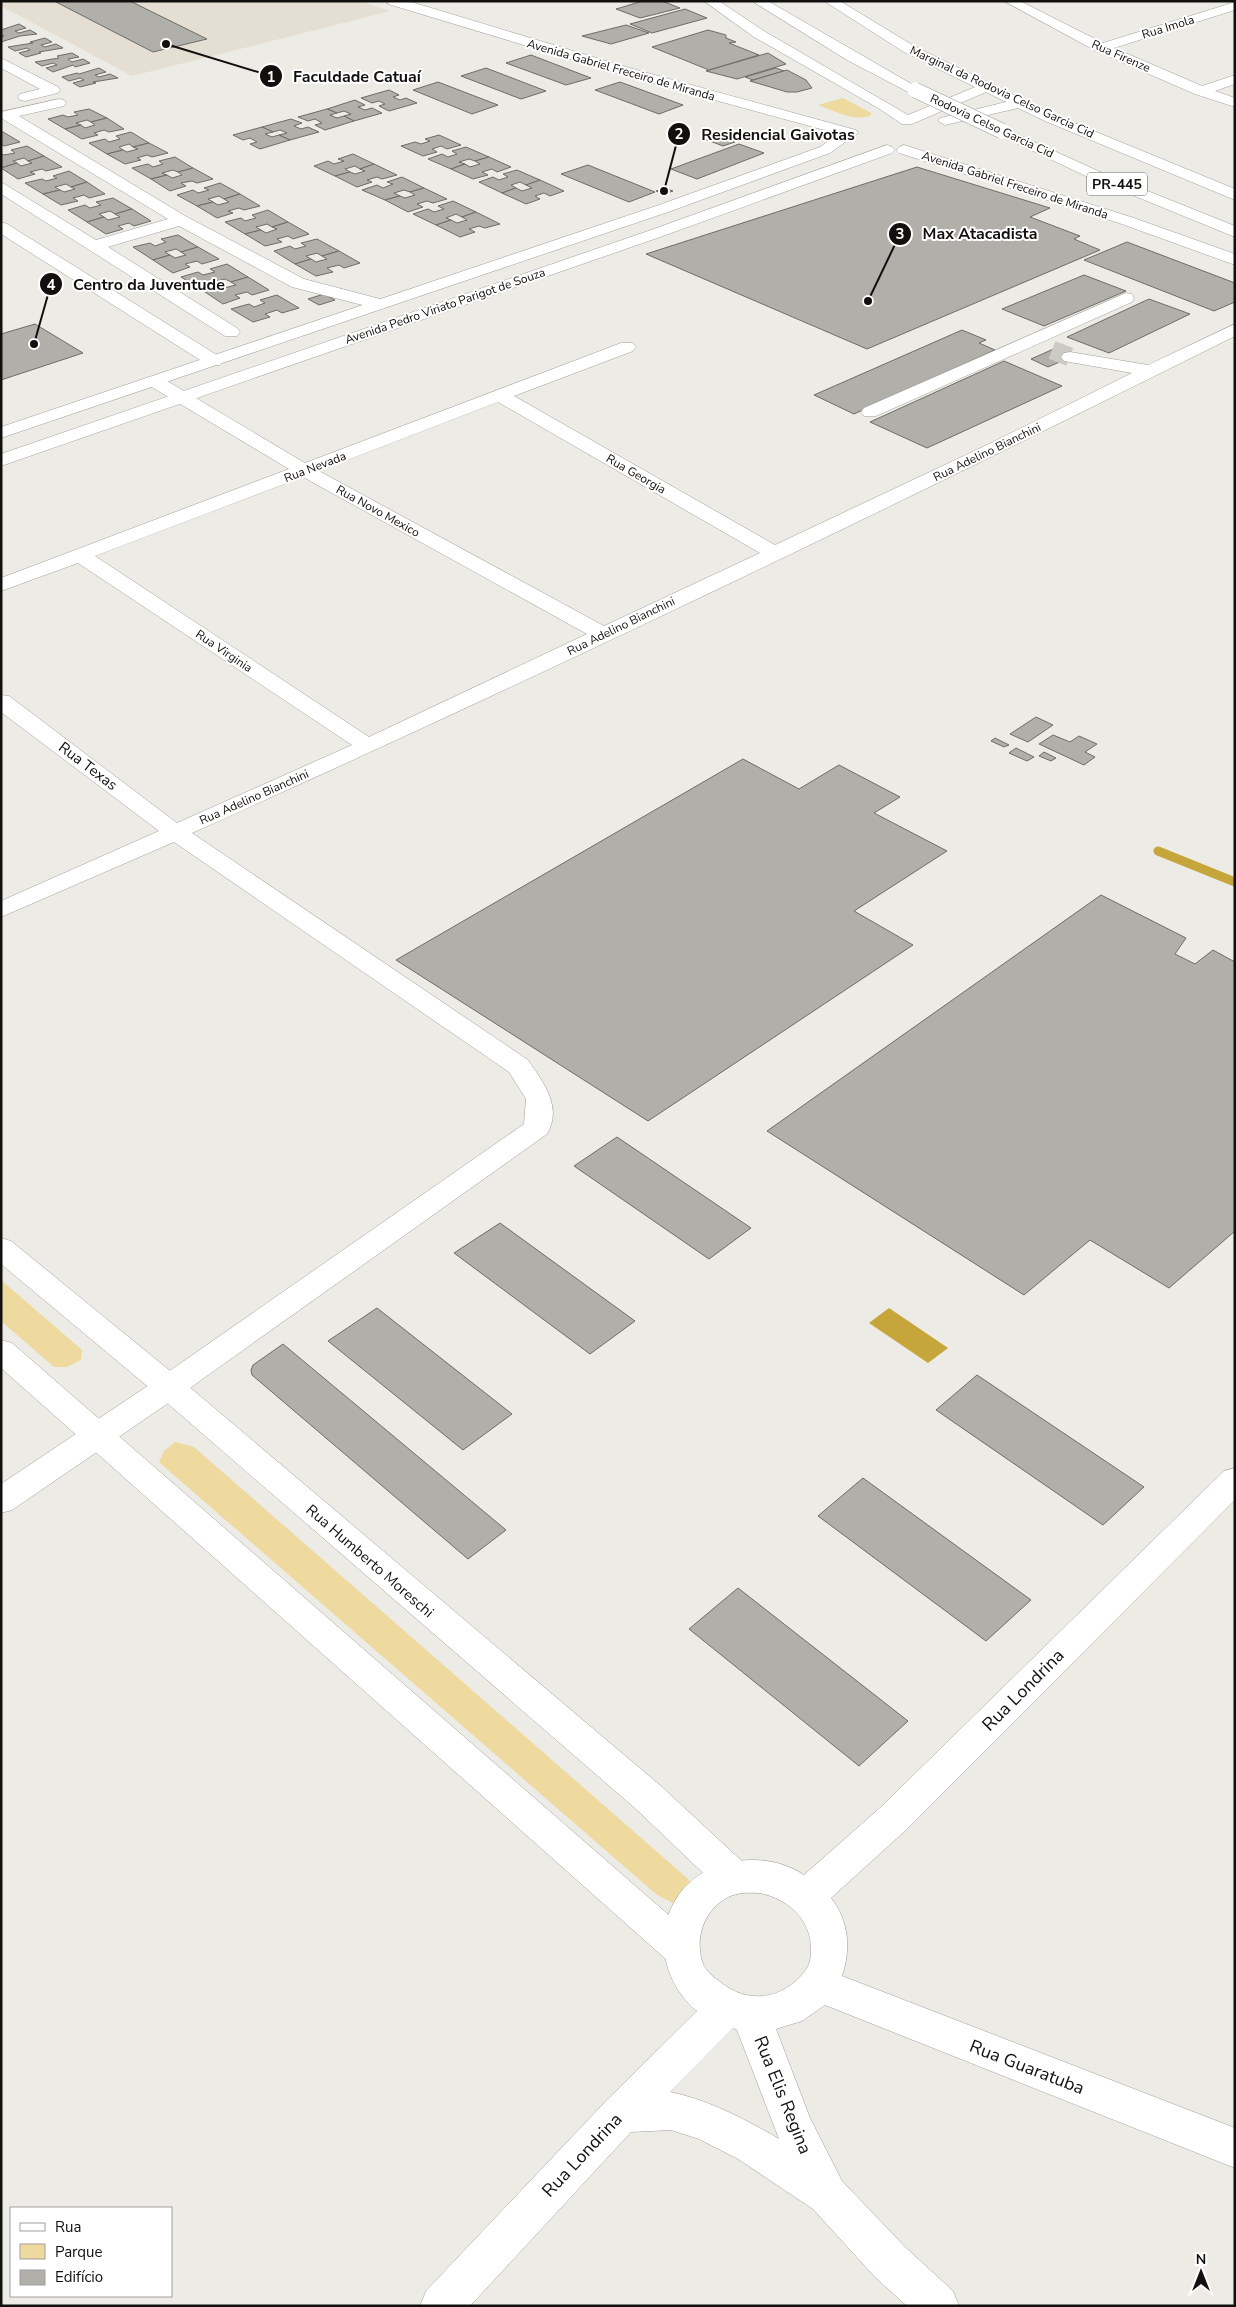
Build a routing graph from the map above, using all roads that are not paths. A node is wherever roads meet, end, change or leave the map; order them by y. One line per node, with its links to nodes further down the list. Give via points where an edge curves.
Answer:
1 (393, 1): 21 (main road, Avenida Gabriel Freceiro de Miranda, via 628,72)
2 (710, 1): 20 (main road, via 759,34)
3 (758, 1): 31 (main road, Rodovia Celso Garcia Cid / PR-445, bridge, via 915,90 1093,174)
4 (782, 1): 28 (main road, Rodovia Celso Garcia Cid / PR-445, via 874,54 1019,126)
5 (830, 1): 12 (main road, Marginal da Rodovia Celso Garcia Cid, via 909,49)
6 (1032, 1): 7 (main road)
7 (1014, 3): 9 (main road, Rua Firenze)
8 (1235, 6): 9 (main road, Rua Imola)
9 (1101, 48): 13 (main road, Rua Firenze)
10 (1, 62): 16 (main road, via 54,90)
11 (1235, 79): 13 (main road)
12 (987, 87): 15 (main road, Marginal da Rodovia Celso Garcia Cid); 20 (main road)
13 (1200, 91): 18 (main road, Rua Firenze)
14 (758, 93): 21 (main road)
15 (1019, 102): 22 (main road); 26 (main road, Marginal da Rodovia Celso Garcia Cid)
16 (1, 103)
17 (59, 103): 29 (main road, via 6,115)
18 (1235, 103)
19 (879, 121): 20 (main road)
20 (906, 121): 22 (main road)
21 (857, 129): 23 (main road, via 852,137 861,144); 27 (main road, Avenida Pedro Viriato Parigot de Souza, via 825,150)
22 (929, 133): 24 (main road, via 921,148)
23 (887, 150): 24 (main road); 32 (main road, Avenida Pedro Viriato Parigot de Souza)
24 (904, 150): 34 (main road, Avenida Gabriel Freceiro de Miranda, via 1125,220)
25 (1, 186): 33 (main road)
26 (1235, 195)
27 (665, 208): 32 (main road, via 642,227); 36 (main road, Avenida Pedro Viriato Parigot de Souza)
28 (1235, 218)
29 (181, 220): 33 (main road); 36 (main road, via 298,283)
30 (1, 227): 41 (main road)
31 (1235, 232)
32 (656, 233): 45 (main road, Avenida Pedro Viriato Parigot de Souza)
33 (94, 246): 38 (main road)
34 (1235, 260)
35 (1126, 298): 40 (main road)
36 (378, 304): 41 (main road, Avenida Pedro Viriato Parigot de Souza)
37 (1235, 329): 42 (main road, Rua Adelino Bianchini)
38 (231, 332)
39 (627, 347): 44 (main road, Rua Nevada)
40 (1047, 355): 42 (main road); 46 (main road)
41 (214, 362): 43 (main road, Avenida Pedro Viriato Parigot de Souza)
42 (1150, 371): 50 (main road, Rua Adelino Bianchini, via 1097,388 996,448)
43 (156, 382): 45 (main road, Rua Novo Mexico); 47 (main road, Avenida Pedro Viriato Parigot de Souza)
44 (500, 396): 49 (main road, Rua Nevada); 50 (main road, Rua Georgia)
45 (183, 398): 48 (main road, Avenida Pedro Viriato Parigot de Souza); 49 (main road, Rua Novo Mexico)
46 (870, 412)
47 (1, 433)
48 (1, 460)
49 (306, 471): 51 (main road, Rua Nevada); 53 (main road, Rua Novo Mexico)
50 (772, 552): 53 (main road, Rua Adelino Bianchini)
51 (80, 555): 52 (main road, Rua Nevada); 55 (main road, Rua Virginia)
52 (1, 585)
53 (603, 634): 55 (main road, Rua Adelino Bianchini)
54 (1, 701): 56 (main road, Rua Texas)
55 (368, 746): 56 (main road, Rua Adelino Bianchini)
56 (175, 832): 57 (main road, Rua Adelino Bianchini); 60 (main road, Rua Texas, via 519,1066 539,1099 537,1128)
57 (1, 910)
58 (1, 1248): 60 (main road, Rua Humberto Moreschi)
59 (1, 1351): 61 (main road)
60 (170, 1388): 61 (main road); 64 (main road, Rua Humberto Moreschi, via 649,1798)
61 (96, 1436): 63 (main road); 66 (main road)
62 (1235, 1480): 65 (main road, Rua Londrina, via 894,1818)
63 (1, 1501)
64 (734, 1878): 65 (main road, via 760,1876 785,1882); 66 (main road, via 712,1888 693,1904 682,1926)
65 (807, 1896): 67 (main road, via 823,1916 831,1939 830,1963)
66 (681, 1949): 68 (main road, via 688,1973 703,1994)
67 (820, 1986): 68 (main road, via 802,2002 778,2013); 70 (main road, Rua Guaratuba)
68 (738, 2012): 69 (main road, Rua Londrina); 71 (main road, Rua Elis Regina)
69 (621, 2114): 71 (main road, via 670,2110 707,2122); 72 (main road, Rua Londrina)
70 (1235, 2148)
71 (828, 2195): 73 (main road, Rua Elis Regina, via 890,2262)
72 (441, 2306)
73 (938, 2306)

